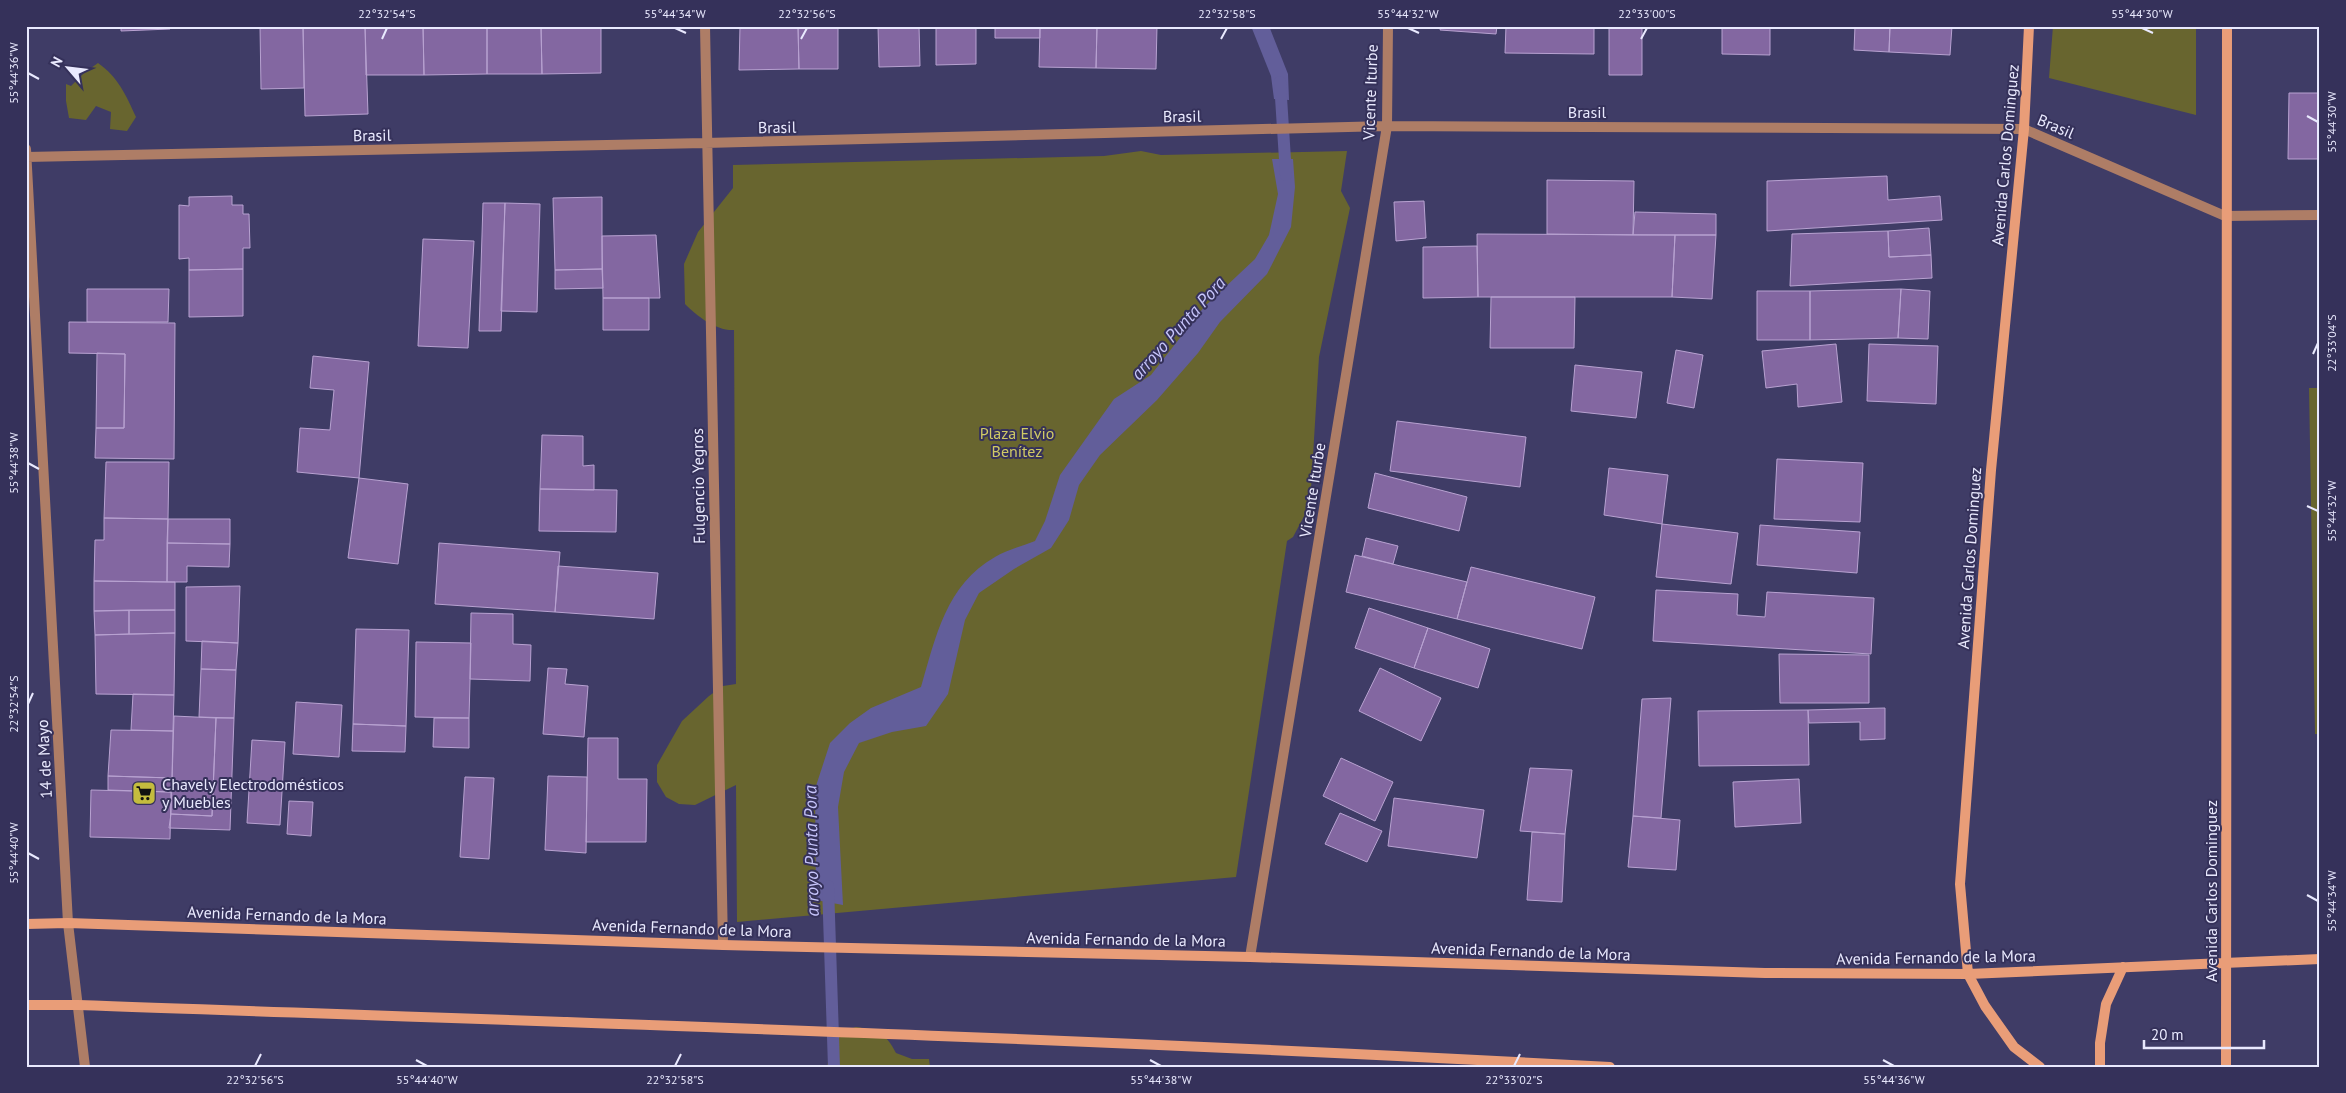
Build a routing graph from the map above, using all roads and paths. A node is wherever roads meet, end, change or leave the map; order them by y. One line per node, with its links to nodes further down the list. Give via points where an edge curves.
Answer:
1 (704, 26): 7 (street, Fulgencio Yegros)
2 (1388, 26): 5 (street, Vicente Iturbe)
3 (2029, 26): 6 (main road, Avenida Carlos Dominguez)
4 (2227, 26): 11 (main road, Avenida Carlos Dominguez)
5 (1386, 126): 6 (street, Brasil); 7 (street, Brasil); 15 (street, Vicente Iturbe)
6 (2024, 128): 11 (street, Brasil); 19 (main road, Avenida Carlos Dominguez, via 1991,470 1961,874)
7 (706, 144): 9 (street, Brasil); 14 (street, Fulgencio Yegros)
8 (26, 149): 9 (street, 14 de Mayo)
9 (26, 157): 12 (street, 14 de Mayo)
10 (2320, 215): 11 (street, Brasil)
11 (2225, 216): 17 (main road, Avenida Carlos Dominguez)
12 (68, 923): 13 (main road, Avenida Fernando de la Mora); 14 (main road, Avenida Fernando de la Mora); 20 (street, 14 de Mayo)
13 (26, 924)
14 (723, 945): 15 (main road, Avenida Fernando de la Mora)
15 (1250, 958): 19 (main road, Avenida Fernando de la Mora, via 1765,973)
16 (2320, 959): 17 (main road, Avenida Fernando de la Mora)
17 (2226, 963): 18 (main road, Avenida Fernando de la Mora); 26 (main road, Avenida Carlos Dominguez)
18 (2123, 967): 19 (main road, Avenida Fernando de la Mora); 25 (main road, via 2106,1004)
19 (1968, 974): 24 (main road, Avenida Carlos Dominguez, via 1985,1006 2014,1047)
20 (78, 1004): 21 (main road); 22 (street, 14 de Mayo); 23 (main road, via 1297,1049)
21 (26, 1005)
22 (85, 1067)
23 (1610, 1067)
24 (2040, 1067)
25 (2100, 1067)
26 (2226, 1067)

